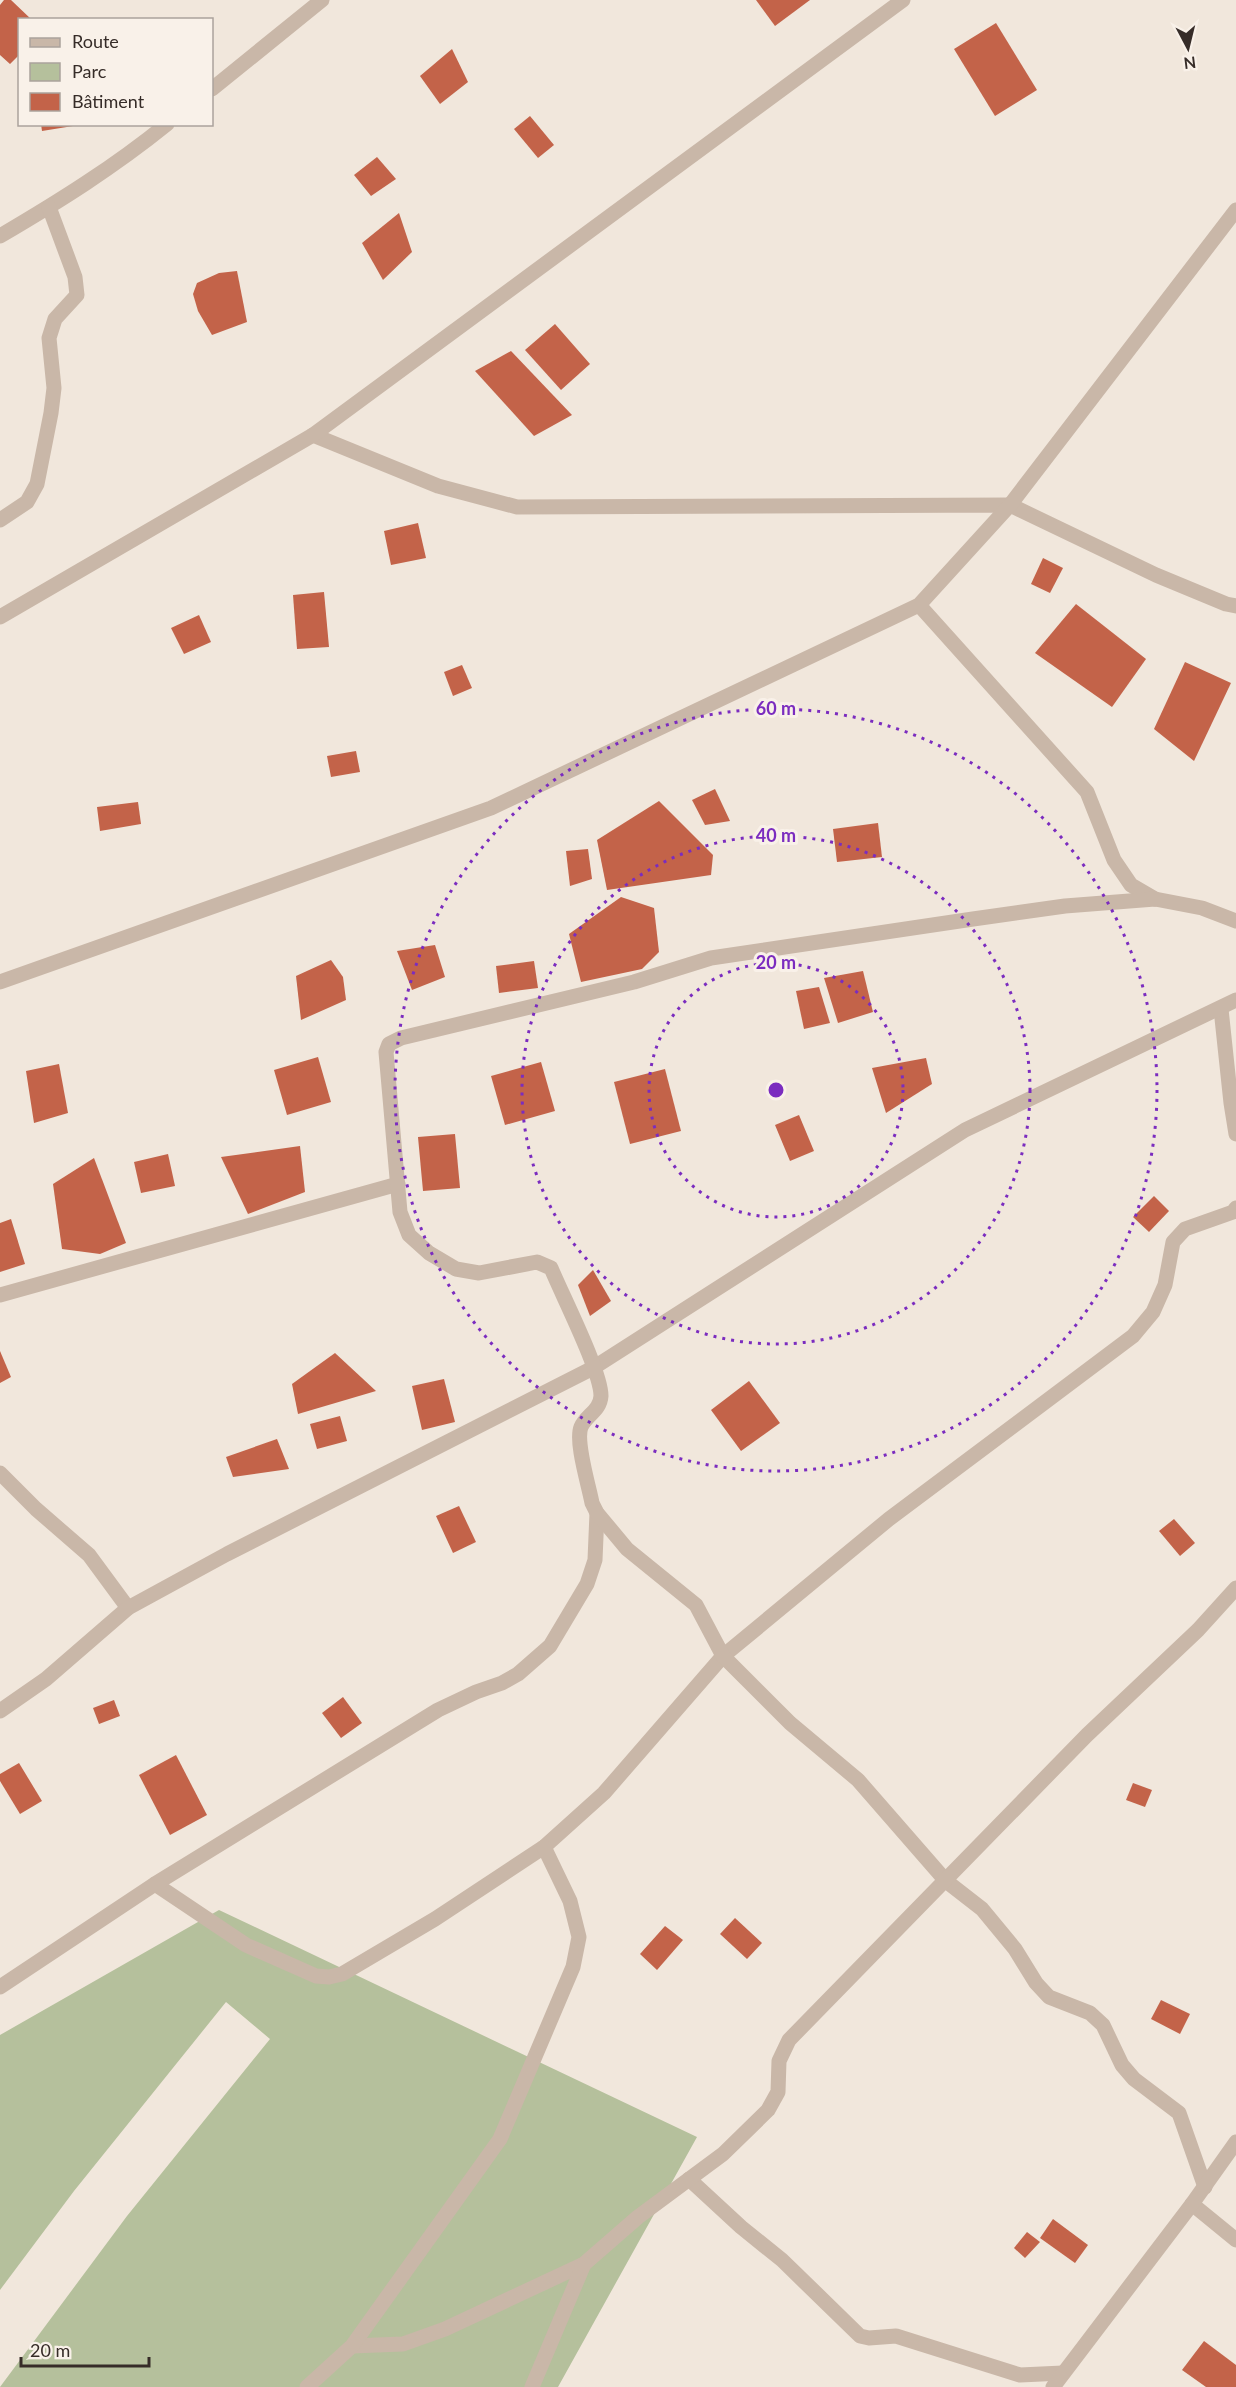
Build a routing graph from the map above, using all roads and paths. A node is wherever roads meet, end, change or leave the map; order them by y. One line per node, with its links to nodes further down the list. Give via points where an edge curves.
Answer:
1 (322, 0): 3 (street)
2 (903, 0): 8 (street)
3 (213, 87)
4 (165, 126): 5 (street, via 126,157)
5 (49, 207): 7 (street); 10 (street, via 75,277 76,295 55,319 49,338 54,388 37,484 27,502)
6 (1236, 210): 9 (street)
7 (0, 236)
8 (313, 435): 9 (street, via 438,486 517,507); 13 (street)
9 (1010, 505): 11 (street); 12 (street, via 1156,576)
10 (0, 520)
11 (919, 605): 14 (street, via 1087,792 1114,861 1131,885); 16 (street, via 491,808)
12 (1236, 606)
13 (0, 617)
14 (1155, 899): 15 (street, via 1202,908); 20 (street, via 1054,908 711,958 634,982 401,1038 389,1044 386,1052)
15 (1236, 921)
16 (0, 982)
17 (1236, 1000): 18 (street)
18 (1221, 1008): 19 (street); 23 (street, via 965,1130)
19 (1236, 1134)
20 (398, 1184): 22 (street); 23 (street, via 400,1212 409,1235 429,1254 456,1269 479,1273 537,1262 551,1268)
21 (1236, 1208): 28 (street, via 1185,1228 1173,1242 1165,1285 1153,1312 1133,1336 898,1511)
22 (0, 1295)
23 (593, 1368): 25 (street, via 601,1394 599,1405 581,1426 579,1439); 27 (street)
24 (0, 1473): 27 (street, via 89,1555)
25 (597, 1513): 28 (street, via 627,1549 696,1605); 32 (street, via 595,1560 587,1584 550,1646 518,1674 438,1710)
26 (1236, 1588): 31 (street)
27 (128, 1608): 29 (street, via 46,1679)
28 (723, 1656): 30 (street, via 604,1792); 31 (street, via 790,1723 858,1780)
29 (0, 1711)
30 (544, 1847): 32 (street, via 435,1919 342,1974 329,1977 316,1976 246,1945); 40 (street, via 570,1901 579,1937 573,1967 500,2139)
31 (946, 1881): 35 (street, via 789,2040 778,2061 778,2092 768,2110 723,2154); 36 (street, via 982,1909 1049,1997 1090,2013 1103,2025 1122,2065 1134,2079 1179,2113)
32 (155, 1884): 33 (street)
33 (0, 1988)
34 (1236, 2142): 36 (street)
35 (690, 2179): 39 (street); 41 (street, via 861,2336 896,2336 1020,2375)
36 (1205, 2187): 37 (street)
37 (1192, 2204): 38 (street); 41 (street)
38 (1236, 2240)
39 (584, 2264): 40 (street, via 402,2344); 43 (street)
40 (352, 2346): 42 (street)
41 (1063, 2373): 44 (street)
42 (307, 2387)
43 (532, 2387)
44 (1053, 2387)

